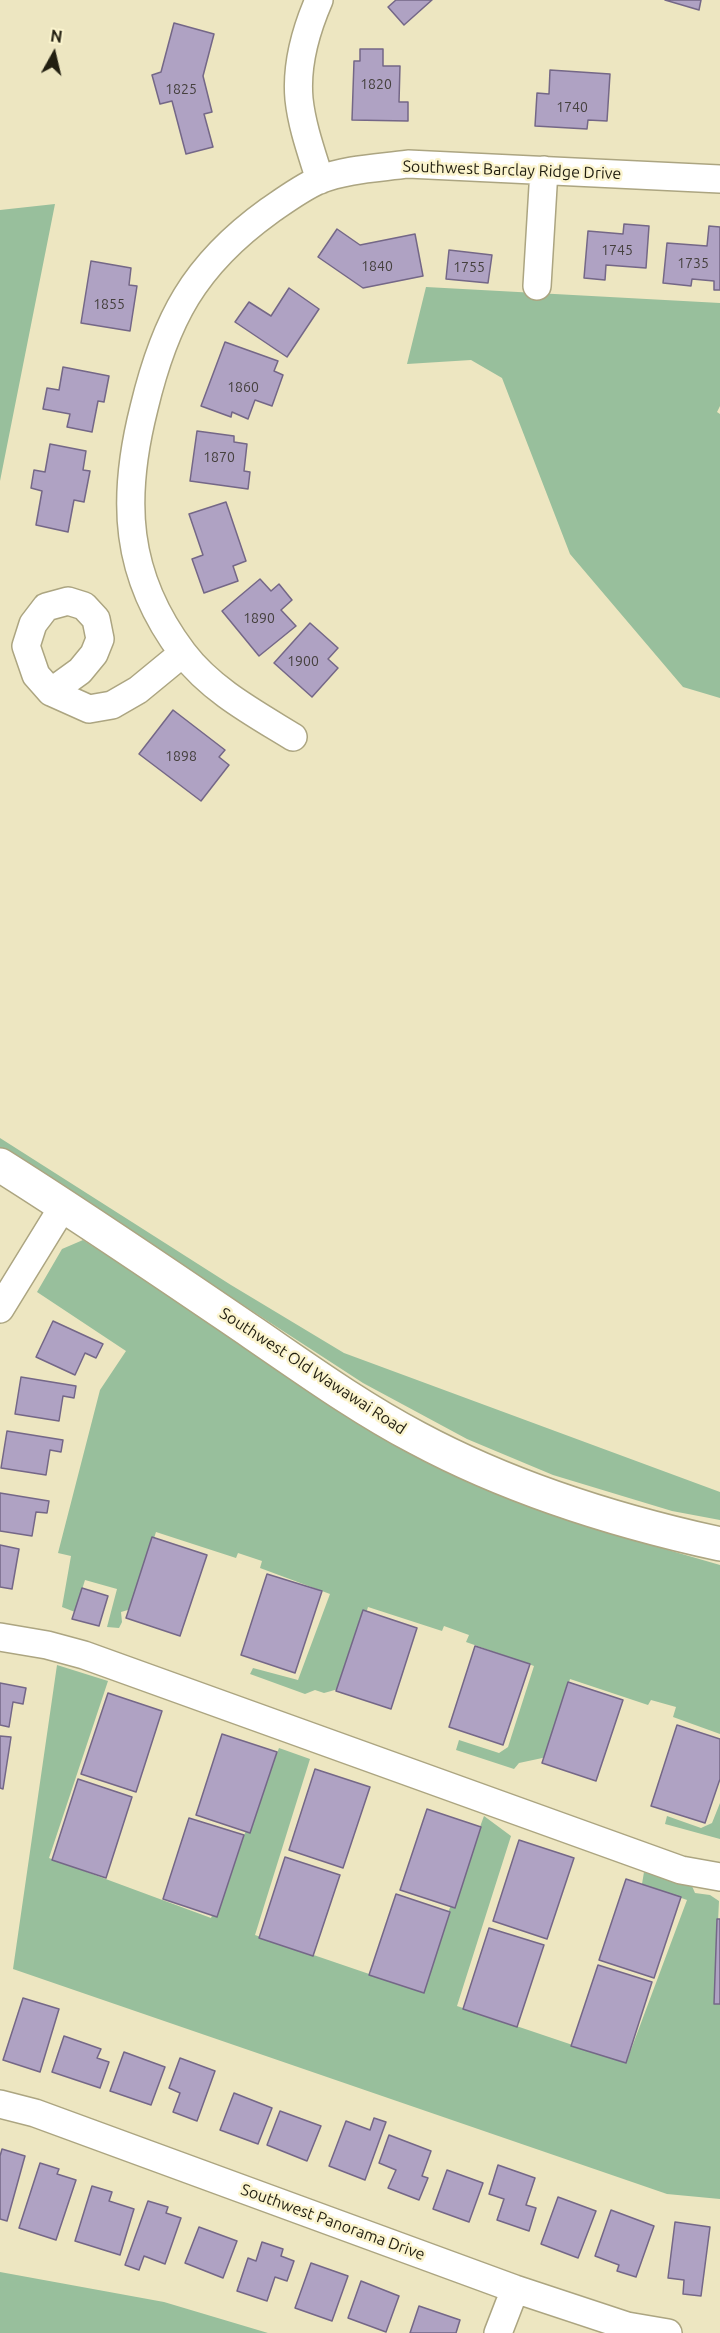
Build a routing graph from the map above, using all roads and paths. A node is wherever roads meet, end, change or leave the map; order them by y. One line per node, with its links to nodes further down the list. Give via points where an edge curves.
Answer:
1 (319, 0): 4 (street, via 302,48 299,98)
2 (544, 170): 3 (street, Southwest Barclay Ridge Drive); 4 (street, Southwest Barclay Ridge Drive, via 408,164); 5 (street)
3 (720, 178)
4 (320, 180): 6 (street, Southwest Barclay Ridge Drive, via 260,218 215,259 177,312 155,362 134,449 130,515 139,567 150,597)
5 (537, 286)
6 (183, 653): 7 (street, via 138,690 112,705 89,709); 8 (street, Southwest Barclay Ridge Drive, via 234,701)
7 (51, 692)
8 (293, 737)
9 (0, 1166): 10 (main road, Southwest Old Wawawai Road)
10 (64, 1205): 11 (street); 12 (main road, Southwest Old Wawawai Road, via 342,1394 417,1438 493,1475 571,1504 648,1528)
11 (0, 1309)
12 (720, 1544)
13 (0, 1637): 14 (street, via 84,1655 681,1870)
14 (720, 1877)
15 (0, 2104): 16 (street, Southwest Panorama Drive, via 35,2113)
16 (515, 2289): 17 (street); 18 (street, Southwest Panorama Drive, via 627,2326)
17 (498, 2333)
18 (668, 2333)

